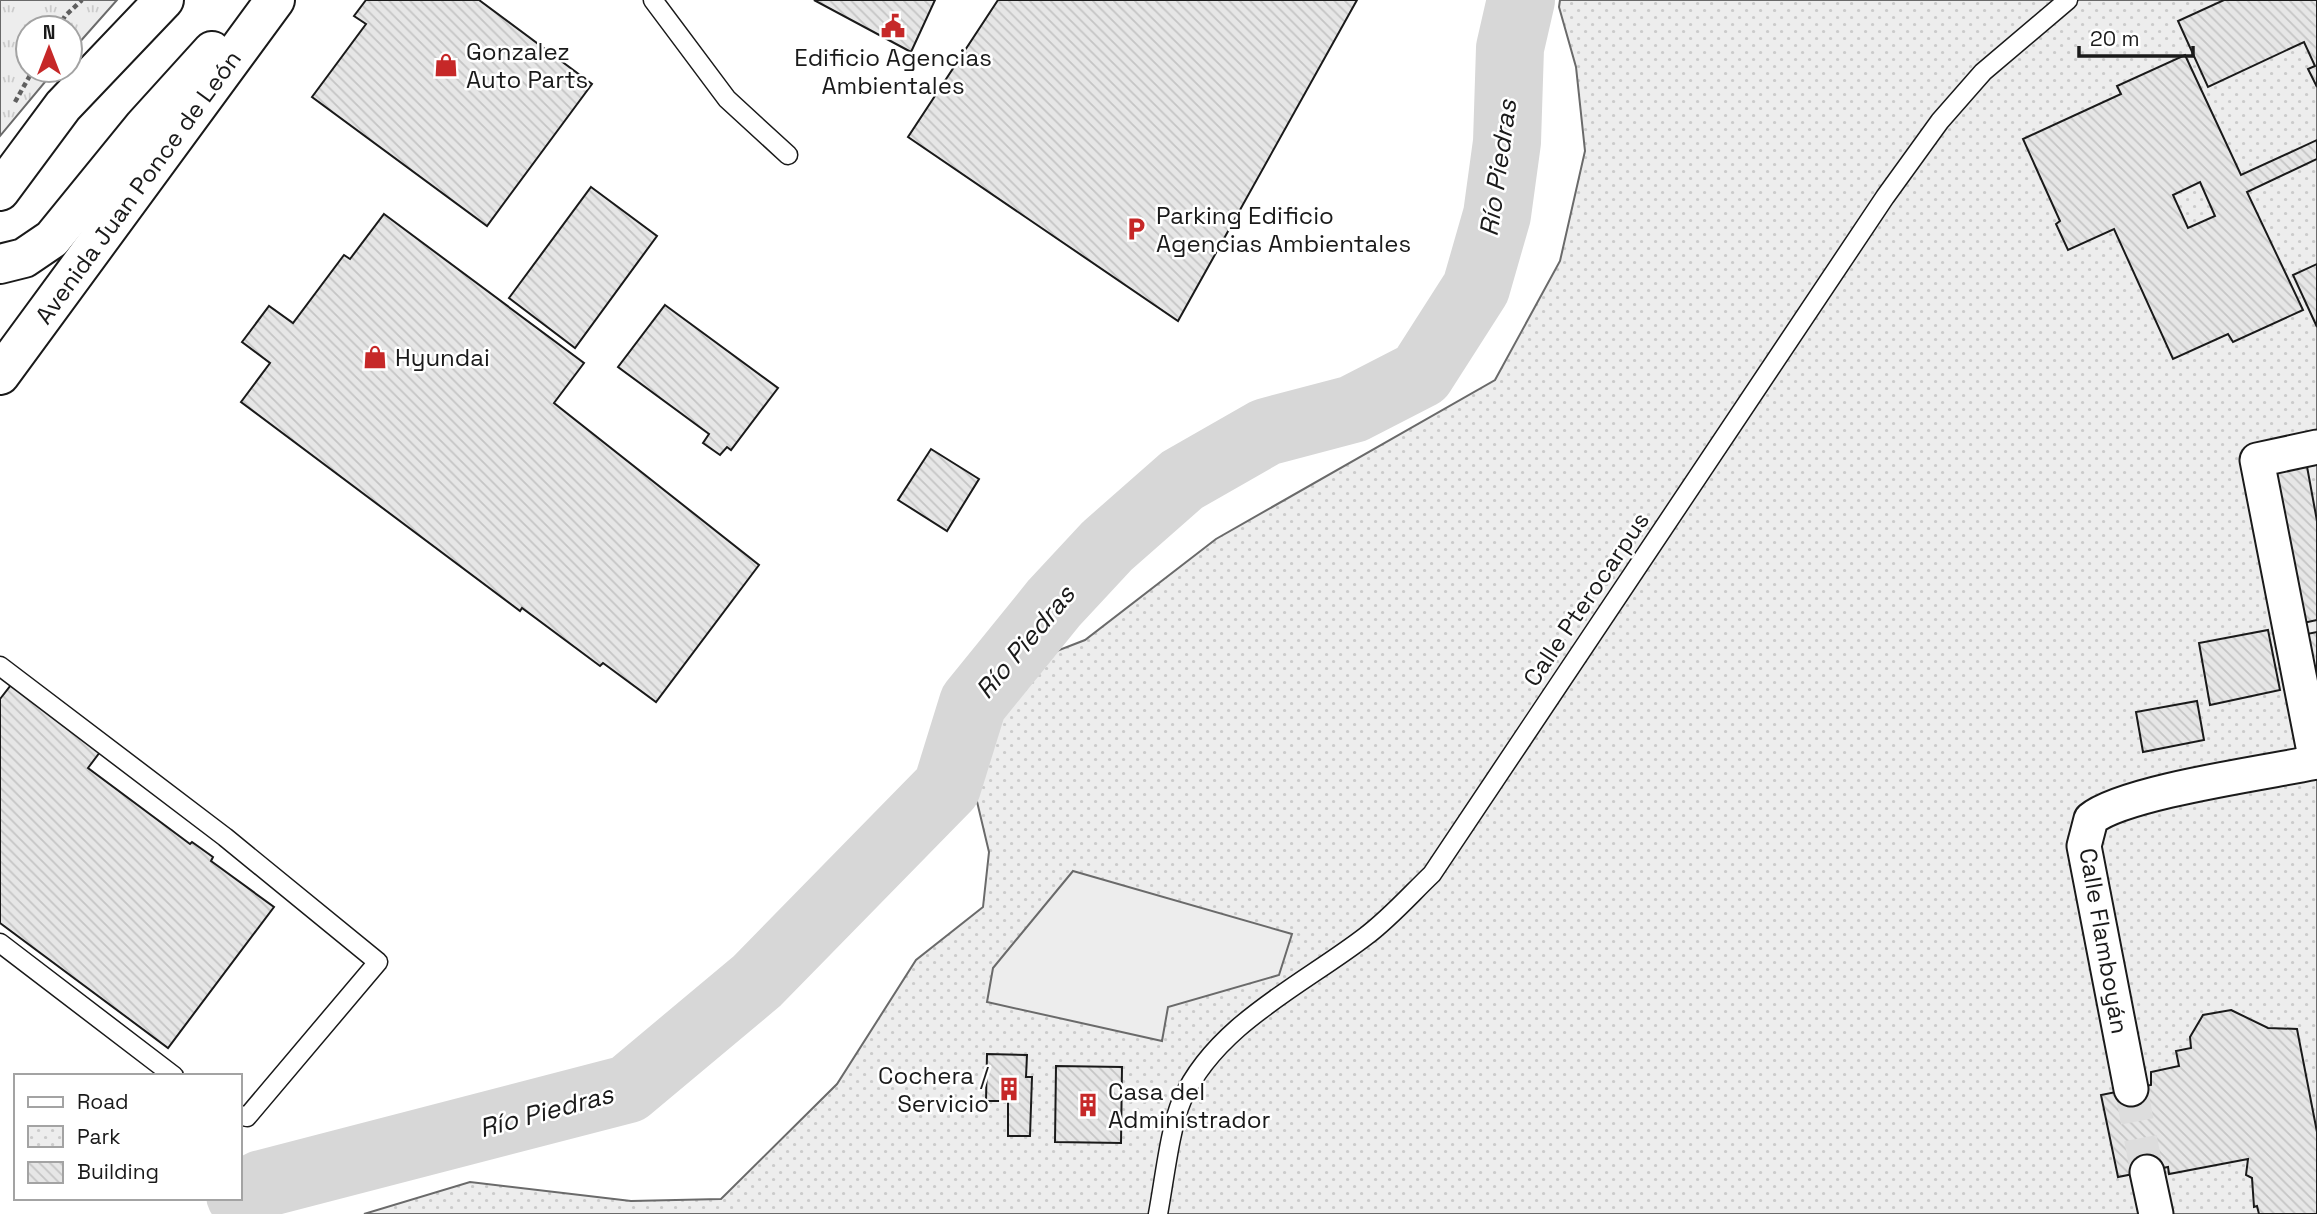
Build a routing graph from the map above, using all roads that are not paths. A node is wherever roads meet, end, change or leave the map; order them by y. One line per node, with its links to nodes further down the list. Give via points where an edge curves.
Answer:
1 (164, 0): 6 (street, via 63,106)
2 (275, 0): 7 (street, via 228,33 52,239 24,258); 8 (street, Avenida Juan Ponce de León)
3 (653, 0): 5 (lane, via 727,99)
4 (2068, 0): 17 (lane, Calle Pterocarpus, via 1983,72 1940,121 1432,874 1368,934 1269,1005 1203,1065 1181,1102)
5 (788, 155)
6 (0, 191)
7 (0, 264)
8 (0, 375)
9 (2317, 447): 11 (street, via 2257,460)
10 (0, 666): 15 (lane, via 225,837 378,962 247,1117)
11 (2317, 762): 14 (street, Calle Flamboyán, via 2146,797 2091,819 2084,846)
12 (0, 943): 13 (lane)
13 (171, 1074)
14 (2131, 1088)
15 (242, 1116)
16 (2147, 1172): 18 (street)
17 (1158, 1214)
18 (2156, 1214)

